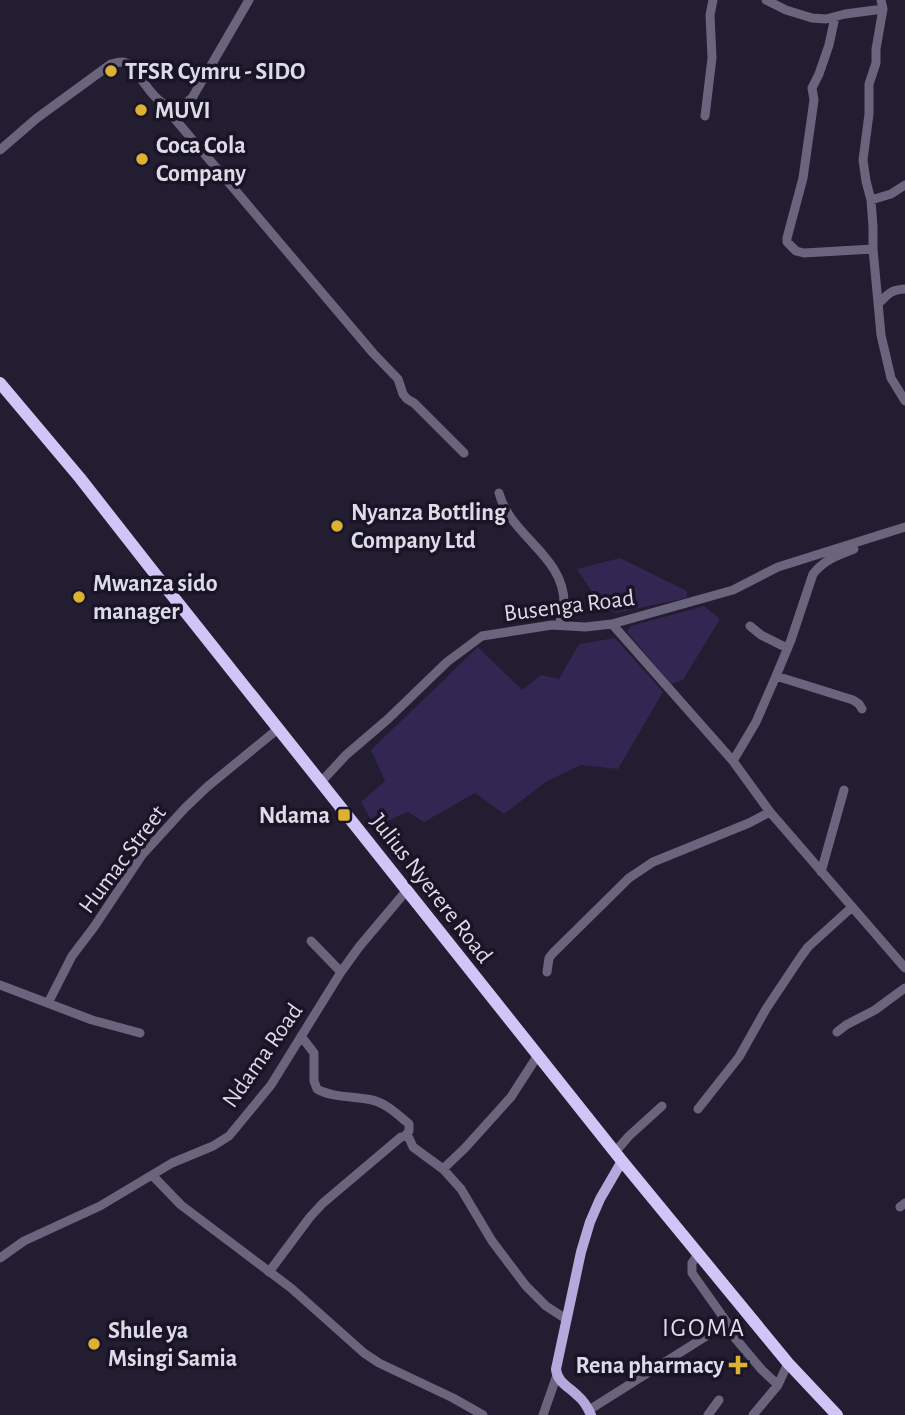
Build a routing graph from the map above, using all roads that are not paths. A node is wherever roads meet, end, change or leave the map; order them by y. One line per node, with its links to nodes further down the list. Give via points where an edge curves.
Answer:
1 (249, 0): 6 (street, via 192,98 174,108)
2 (713, 0): 7 (street)
3 (766, 0): 5 (street, via 804,16)
4 (882, 5): 5 (street); 10 (street, via 863,160)
5 (835, 17): 11 (street, via 812,88 806,162 787,238 790,247 804,253)
6 (163, 105): 8 (street, via 132,66 122,61 111,64); 16 (street, via 391,370 403,394)
7 (705, 116)
8 (0, 150)
9 (905, 185): 10 (street)
10 (871, 200): 11 (street)
11 (873, 249): 13 (street)
12 (905, 289): 13 (street, via 886,294)
13 (879, 303): 15 (street, via 891,378)
14 (0, 383): 26 (highway, Julius Nyerere Road)
15 (905, 401)
16 (464, 453)
17 (499, 493): 21 (street, via 505,510 560,578 564,605)
18 (905, 527): 19 (street, Busenga Road)
19 (872, 538): 20 (street, Busenga Road, via 778,567 733,590); 23 (street, via 819,565)
20 (612, 624): 21 (street, Busenga Road); 27 (street)
21 (559, 625): 28 (street, Busenga Road, via 482,636 447,662)
22 (750, 626): 23 (street)
23 (787, 648): 24 (street)
24 (776, 676): 25 (street, via 853,700); 27 (street)
25 (862, 709)
26 (279, 728): 28 (highway, Julius Nyerere Road); 40 (street, Humac Street, via 207,787 142,855 72,956)
27 (733, 761): 30 (street)
28 (321, 782): 32 (highway, Julius Nyerere Road)
29 (844, 790): 31 (street)
30 (770, 812): 31 (street); 37 (street, via 639,870 553,953)
31 (821, 872): 33 (street)
32 (407, 890): 36 (street, Ndama Road); 44 (highway, Julius Nyerere Road)
33 (851, 908): 35 (street); 46 (street, via 808,947 739,1057)
34 (311, 941): 36 (street)
35 (905, 968)
36 (341, 972): 43 (street, Ndama Road)
37 (547, 972)
38 (0, 985): 40 (street)
39 (905, 988): 41 (street)
40 (48, 1003): 42 (street)
41 (837, 1032)
42 (140, 1033)
43 (301, 1036): 47 (street, via 314,1053 317,1089 385,1105 409,1124); 50 (street, Ndama Road, via 271,1085 229,1136)
44 (538, 1055): 48 (highway, Julius Nyerere Road); 49 (street, via 511,1097)
45 (662, 1106): 48 (street, via 629,1136)
46 (698, 1109)
47 (405, 1136): 49 (street); 53 (street, via 310,1217)
48 (619, 1156): 51 (highway, Julius Nyerere Road); 54 (main road, via 590,1222)
49 (443, 1169): 54 (street, via 526,1286)
50 (152, 1175): 52 (street, Ndama Road); 53 (street, via 181,1205)
51 (698, 1254): 55 (street, via 692,1273); 56 (highway, Julius Nyerere Road)
52 (0, 1258)
53 (269, 1272): 61 (street, via 364,1353)
54 (566, 1319): 57 (main road)
55 (727, 1323): 58 (street); 60 (street)
56 (788, 1363): 58 (street); 65 (highway, Julius Nyerere Road)
57 (557, 1375): 60 (main road); 62 (street)
58 (778, 1385): 64 (street)
59 (719, 1400): 63 (street)
60 (590, 1413)
61 (483, 1415)
62 (543, 1415)
63 (708, 1415)
64 (753, 1415)
65 (837, 1415)

